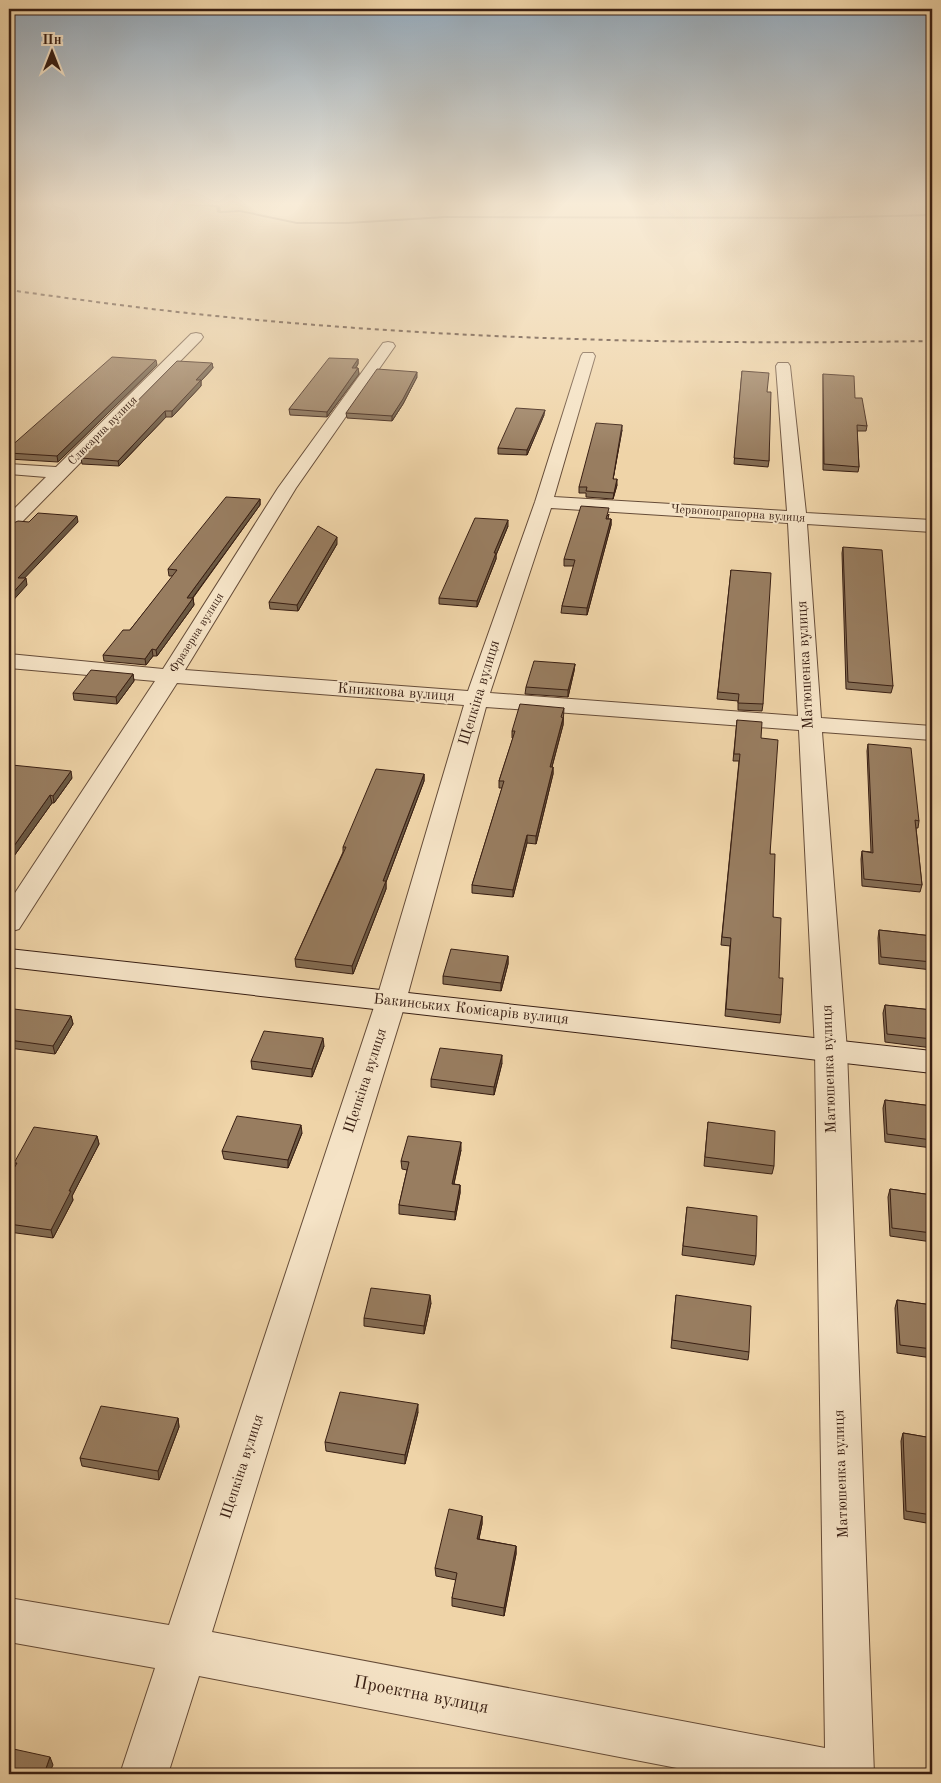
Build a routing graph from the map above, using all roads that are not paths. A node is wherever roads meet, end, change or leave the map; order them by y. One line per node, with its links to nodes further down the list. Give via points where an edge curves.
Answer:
1 (196, 337): 6 (street, Слюсарна вулиця)
2 (388, 346): 12 (street, Фразерна вулиця, via 287,488)
3 (588, 356): 7 (street, Щепкіна вулиця)
4 (783, 366): 8 (street, Матюшенка вулиця)
5 (9, 469): 6 (street)
6 (62, 473): 9 (street, Слюсарна вулиця)
7 (544, 502): 8 (street, Червонопрапорна вулиця); 13 (street, Щепкіна вулиця)
8 (797, 518): 10 (street, Червонопрапорна вулиця); 14 (street, Матюшенка вулиця)
9 (9, 524)
10 (932, 526)
11 (9, 661): 12 (street, Книжкова вулиця)
12 (170, 676): 13 (street, Книжкова вулиця); 16 (street, Фразерна вулиця)
13 (477, 699): 14 (street, Книжкова вулиця); 18 (street, Щепкіна вулиця)
14 (809, 723): 15 (street, Книжкова вулиця); 19 (street, Матюшенка вулиця)
15 (932, 732)
16 (9, 923)
17 (9, 958): 18 (street, Бакинських Комісарів вулиця)
18 (391, 1001): 19 (street, Бакинських Комісарів вулиця); 22 (street, Щепкіна вулиця)
19 (830, 1050): 20 (street, Бакинських Комісарів вулиця); 25 (street, Матюшенка вулиця)
20 (932, 1062)
21 (9, 1620): 22 (street, Проектна вулиця)
22 (184, 1650): 23 (street, Щепкіна вулиця); 24 (street, Проектна вулиця)
23 (144, 1774)
24 (832, 1774)
25 (850, 1774)

